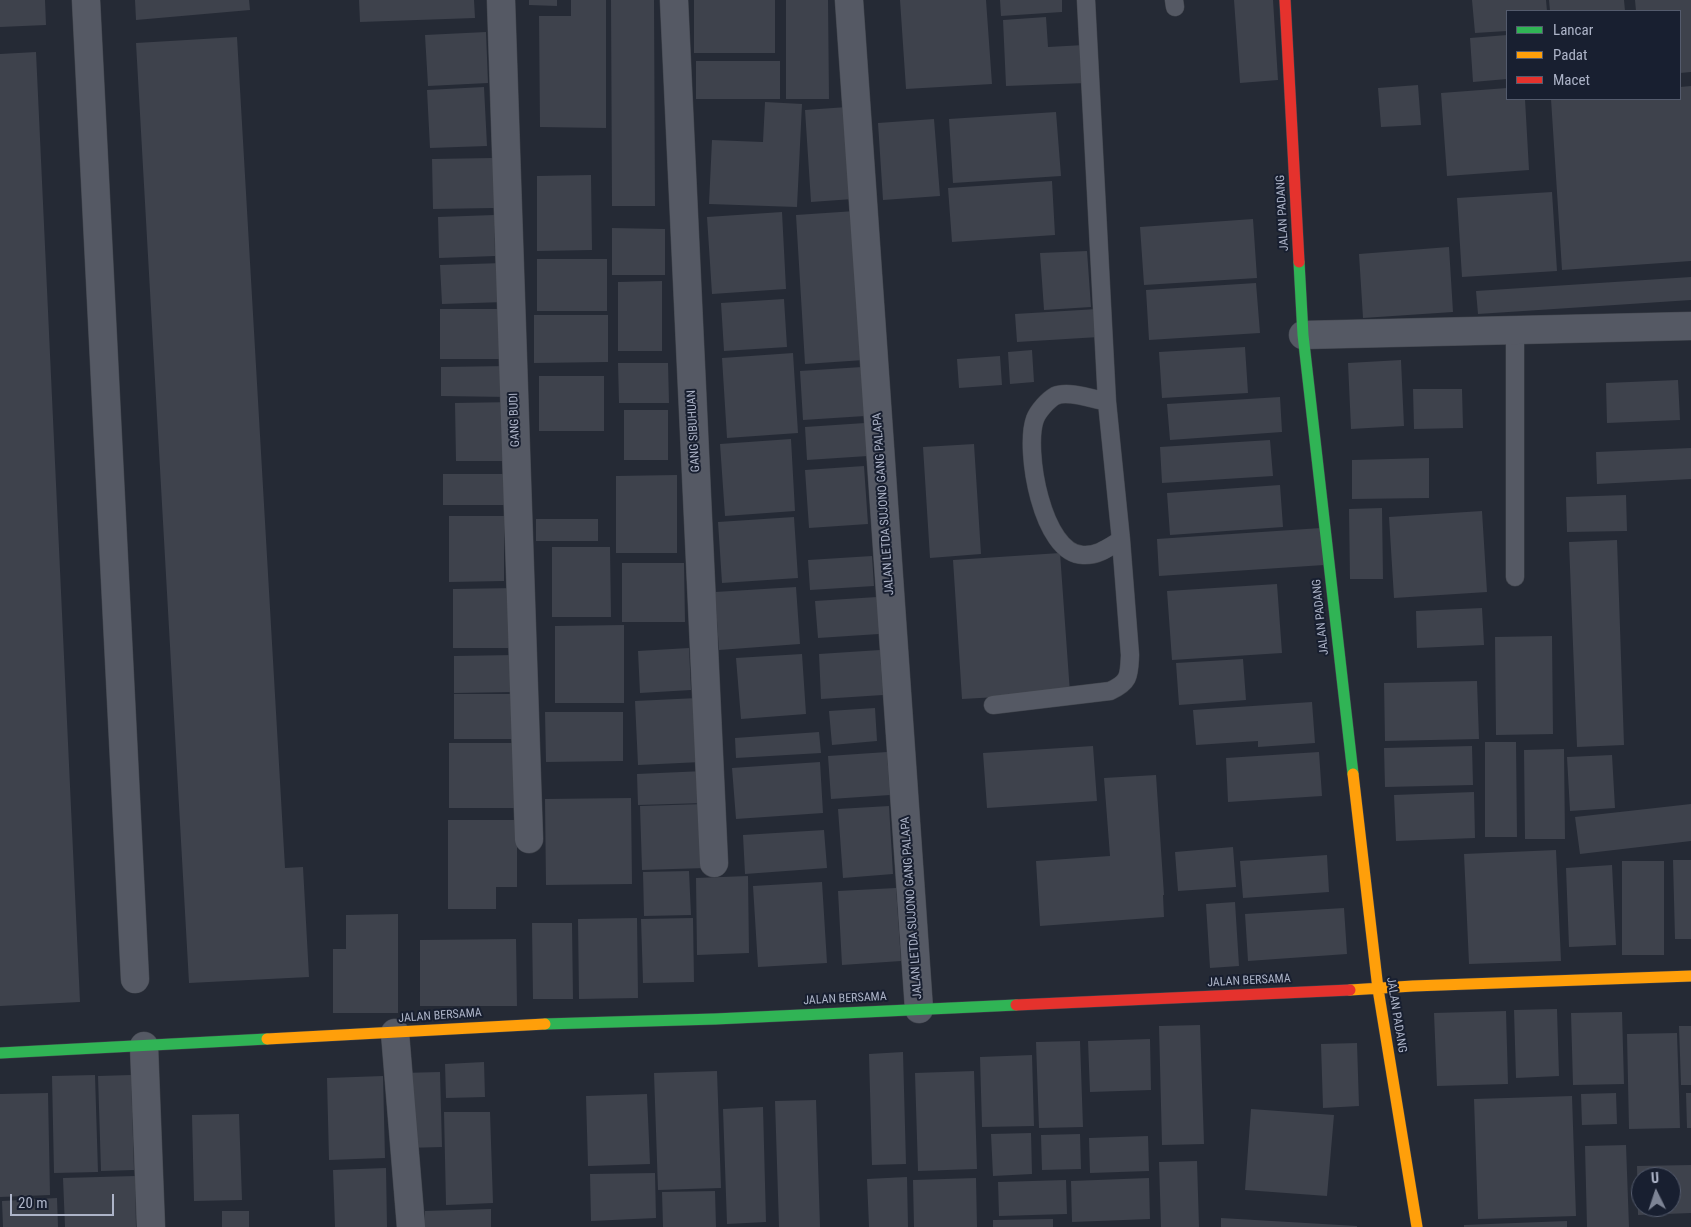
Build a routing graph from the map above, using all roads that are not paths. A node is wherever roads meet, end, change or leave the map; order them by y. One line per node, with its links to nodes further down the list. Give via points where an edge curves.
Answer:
1 (86, 0): 17 (street)
2 (501, 0): 14 (street, GANG BUDI)
3 (674, 0): 15 (street, GANG SIBUHUAN)
4 (849, 0): 19 (street, JALAN LETDA SUJONO GANG PALAPA)
5 (1086, 0): 10 (lane)
6 (1286, 0): 9 (street, JALAN PADANG)
7 (1691, 326): 8 (street)
8 (1515, 330): 9 (street); 12 (lane)
9 (1303, 335): 18 (street, JALAN PADANG)
10 (1107, 402): 11 (lane); 11 (lane, via 1064,393 1054,396 1035,418 1033,460 1048,524 1056,538 1072,553 1083,556 1099,553)
11 (1121, 540): 13 (lane, via 1130,654 1129,674 1122,685 1110,691)
12 (1515, 577)
13 (993, 705)
14 (529, 840)
15 (714, 863)
16 (1691, 976): 18 (street, JALAN BERSAMA)
17 (135, 979)
18 (1378, 989): 19 (street, JALAN BERSAMA); 25 (street, JALAN PADANG)
19 (919, 1009): 20 (street, JALAN BERSAMA, via 529,1024)
20 (395, 1033): 21 (street, JALAN BERSAMA); 24 (street)
21 (144, 1046): 22 (street, JALAN BERSAMA); 23 (street)
22 (0, 1054)
23 (151, 1227)
24 (410, 1227)
25 (1417, 1227)

